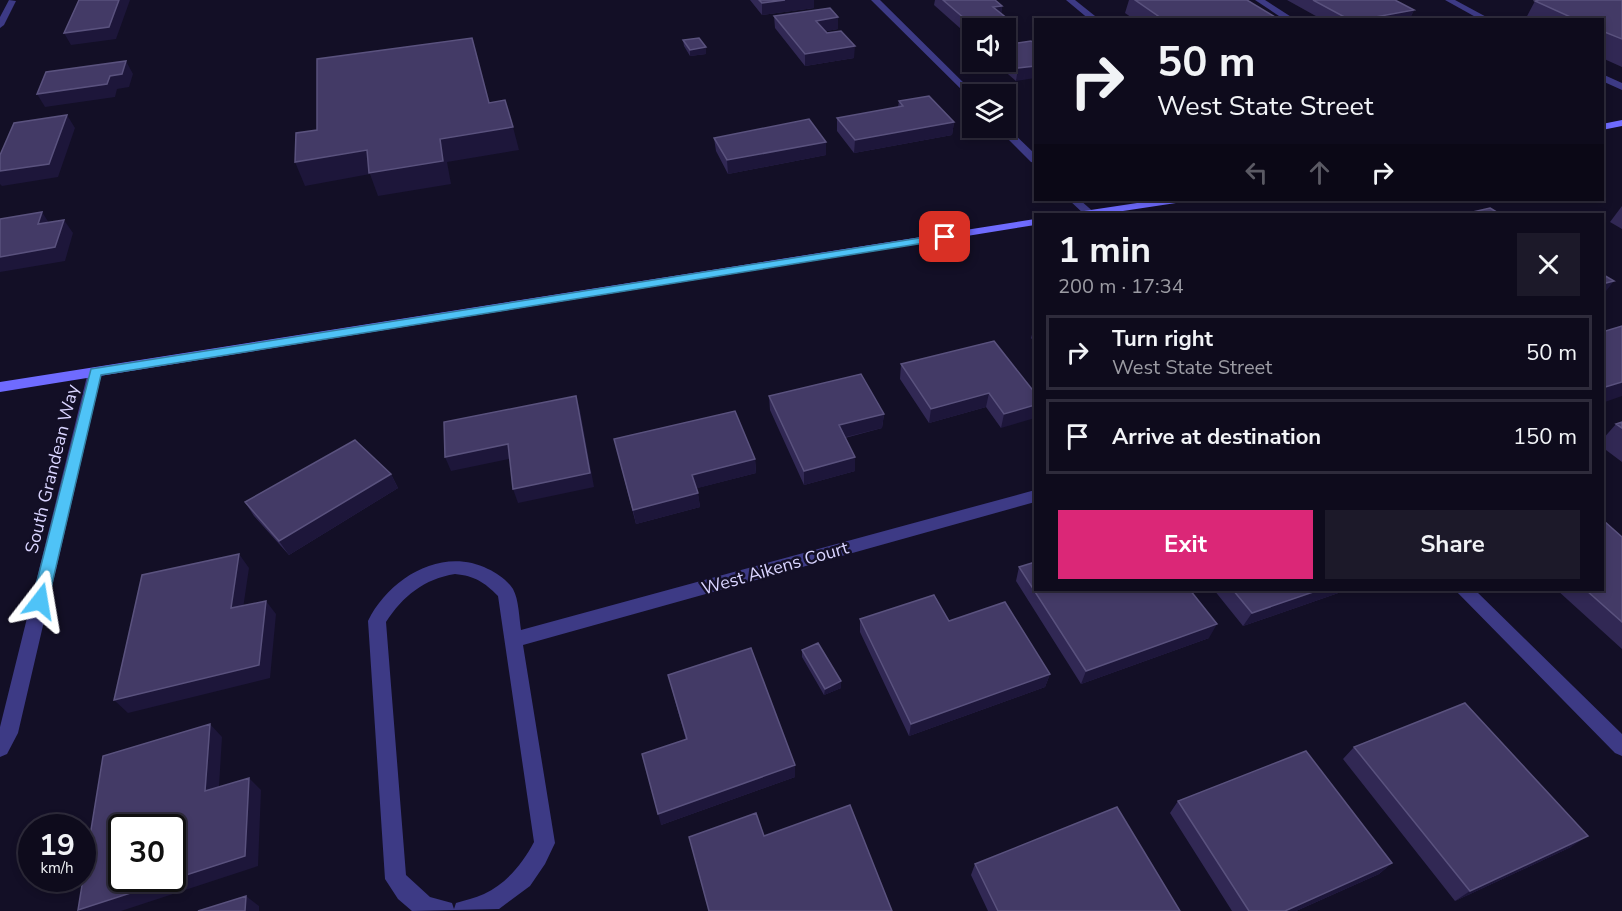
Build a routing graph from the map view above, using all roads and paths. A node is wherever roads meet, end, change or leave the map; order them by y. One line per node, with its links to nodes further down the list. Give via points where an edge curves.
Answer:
1 (875, 0): 11 (street)
2 (1070, 0): 6 (street)
3 (1258, 0): 7 (street)
4 (1449, 0): 8 (street)
5 (12, 2): 9 (street)
6 (1093, 18)
7 (1289, 18)
8 (1484, 18)
9 (0, 25)
10 (1604, 77): 12 (street)
11 (962, 87)
12 (1622, 87)
13 (1622, 123): 14 (main road)
14 (1604, 127)
15 (1012, 138): 16 (street)
16 (1034, 159)
17 (1075, 201): 19 (street)
18 (1170, 201): 20 (main road)
19 (1086, 213)
20 (1093, 213)
21 (1034, 222): 22 (main road)
22 (95, 372): 23 (main road); 28 (street, South Grandean Way, via 8,733)
23 (0, 387)
24 (1034, 496): 26 (street, West Aikens Court)
25 (1465, 591): 27 (street)
26 (514, 640): 29 (street, via 506,593 497,580 482,571 463,567 421,576 386,603 377,621 396,879 410,898 432,910); 30 (street, via 545,843 532,868 512,890 486,906)
27 (1622, 747)
28 (0, 748)
29 (444, 911)
30 (464, 911)

